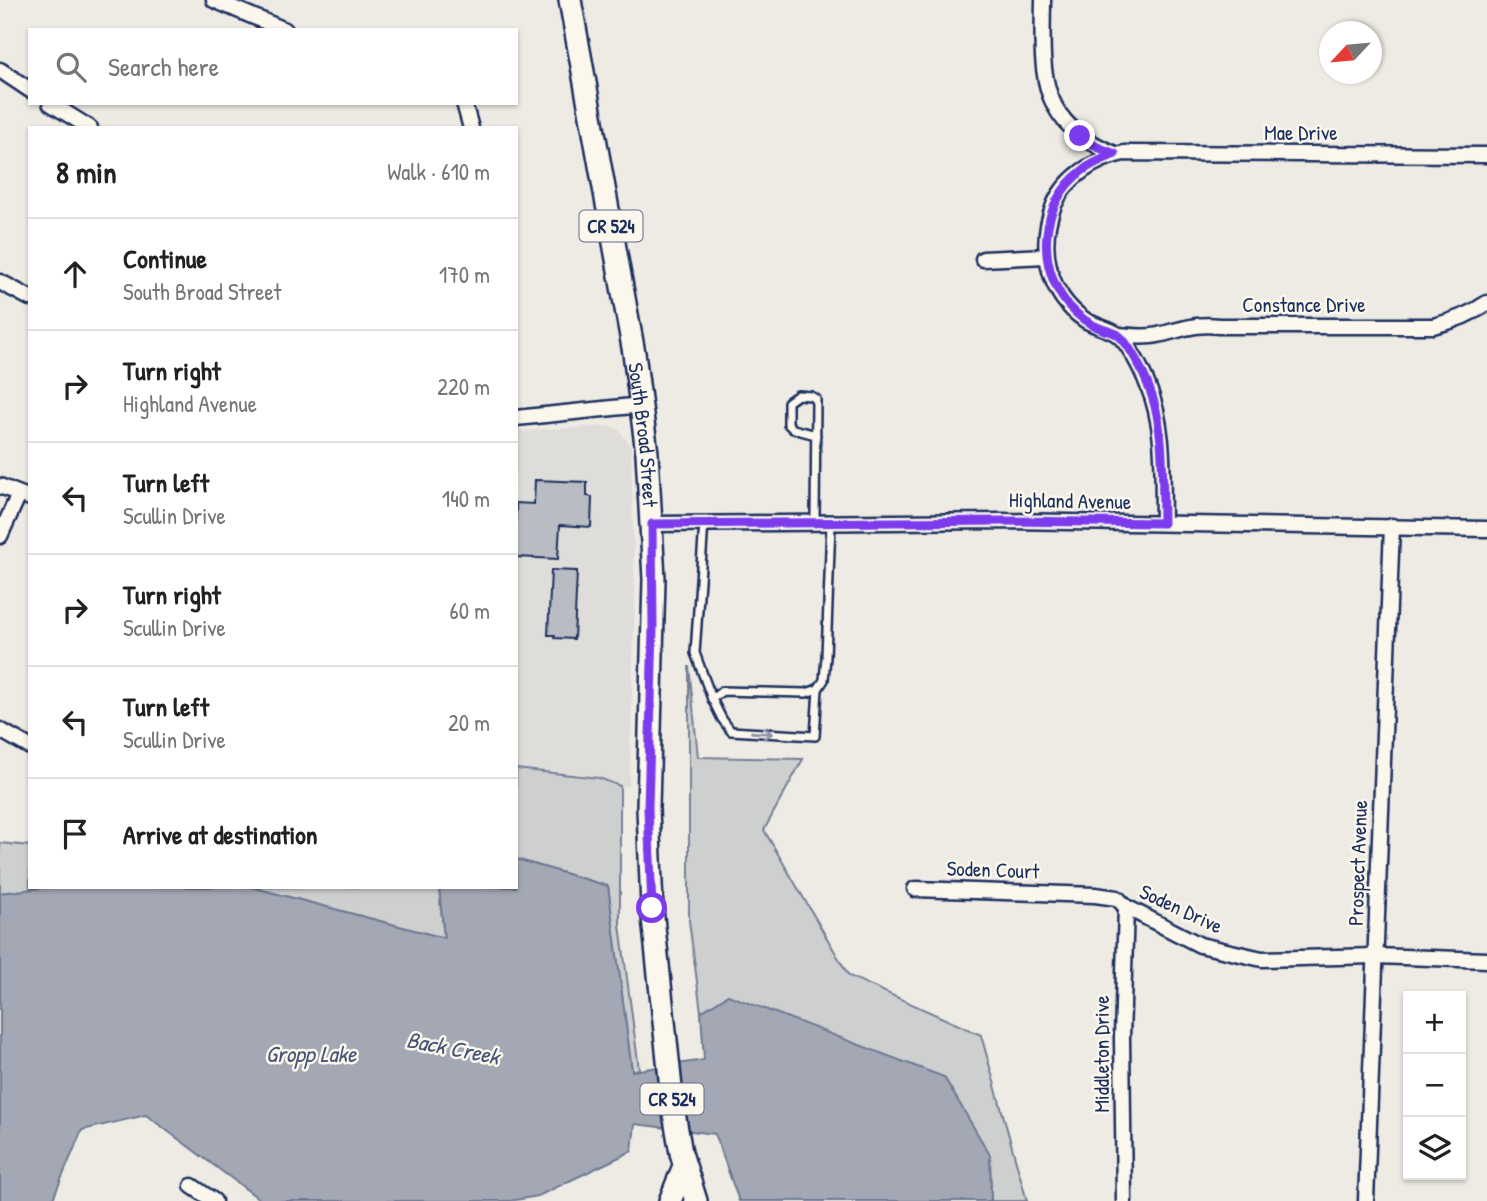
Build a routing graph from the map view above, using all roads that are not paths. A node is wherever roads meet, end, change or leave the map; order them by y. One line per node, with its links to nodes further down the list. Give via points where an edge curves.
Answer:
1 (214, 0): 4 (street)
2 (570, 0): 19 (main road, South Broad Street / CR 524)
3 (1043, 0): 11 (street, via 1042,64 1054,104 1080,136)
4 (280, 28)
5 (0, 70): 6 (street)
6 (28, 89)
7 (53, 105): 9 (street)
8 (465, 105): 10 (street)
9 (87, 126)
10 (470, 126)
11 (1115, 154): 12 (street, Mae Drive); 13 (street, via 1080,172 1056,201 1049,219)
12 (1487, 155)
13 (1046, 256): 14 (street); 18 (street, via 1068,305 1099,328)
14 (983, 259)
15 (0, 282): 16 (street)
16 (28, 297)
17 (1487, 303): 18 (street, Constance Drive, via 1471,314 1433,326 1205,324 1158,335)
18 (1118, 335): 27 (street, via 1136,360 1155,407 1161,434)
19 (642, 405): 20 (street); 28 (main road, South Broad Street / CR 524)
20 (518, 418)
21 (816, 435): 21 (lane, via 816,399 797,395 788,402 788,424); 24 (lane)
22 (0, 486): 23 (street)
23 (24, 496): 31 (street)
24 (815, 522): 25 (street, Highland Avenue); 26 (street, Highland Avenue)
25 (831, 522): 27 (street, Highland Avenue); 32 (lane, via 826,657 824,680)
26 (704, 523): 28 (street, Highland Avenue); 33 (lane, via 695,653)
27 (1163, 523): 29 (street, Highland Avenue)
28 (652, 524): 41 (main road, South Broad Street / CR 524, via 648,808 652,908 665,1045)
29 (1392, 526): 30 (street, Highland Avenue); 39 (street, Prospect Avenue)
30 (1487, 529)
31 (0, 536)
32 (818, 689): 33 (lane, via 806,693 722,691); 33 (lane, one-way to 32, via 732,731 815,736)
33 (712, 699)
34 (0, 730): 35 (street)
35 (28, 746)
36 (915, 889): 37 (street, Soden Court)
37 (1070, 894): 38 (street, Soden Drive, via 1117,898)
38 (1126, 907): 39 (street, Soden Drive, via 1200,944 1233,954 1262,959); 47 (street, Middleton Drive)
39 (1375, 956): 40 (street, Soden Drive); 48 (street, Prospect Avenue)
40 (1487, 960)
41 (683, 1160): 44 (main road); 45 (main road, South Broad Street / CR 524); 46 (main road, South Broad Street / CR 524)
42 (192, 1186): 43 (street)
43 (214, 1201)
44 (670, 1201)
45 (690, 1201)
46 (696, 1201)
47 (1124, 1201)
48 (1366, 1201)

